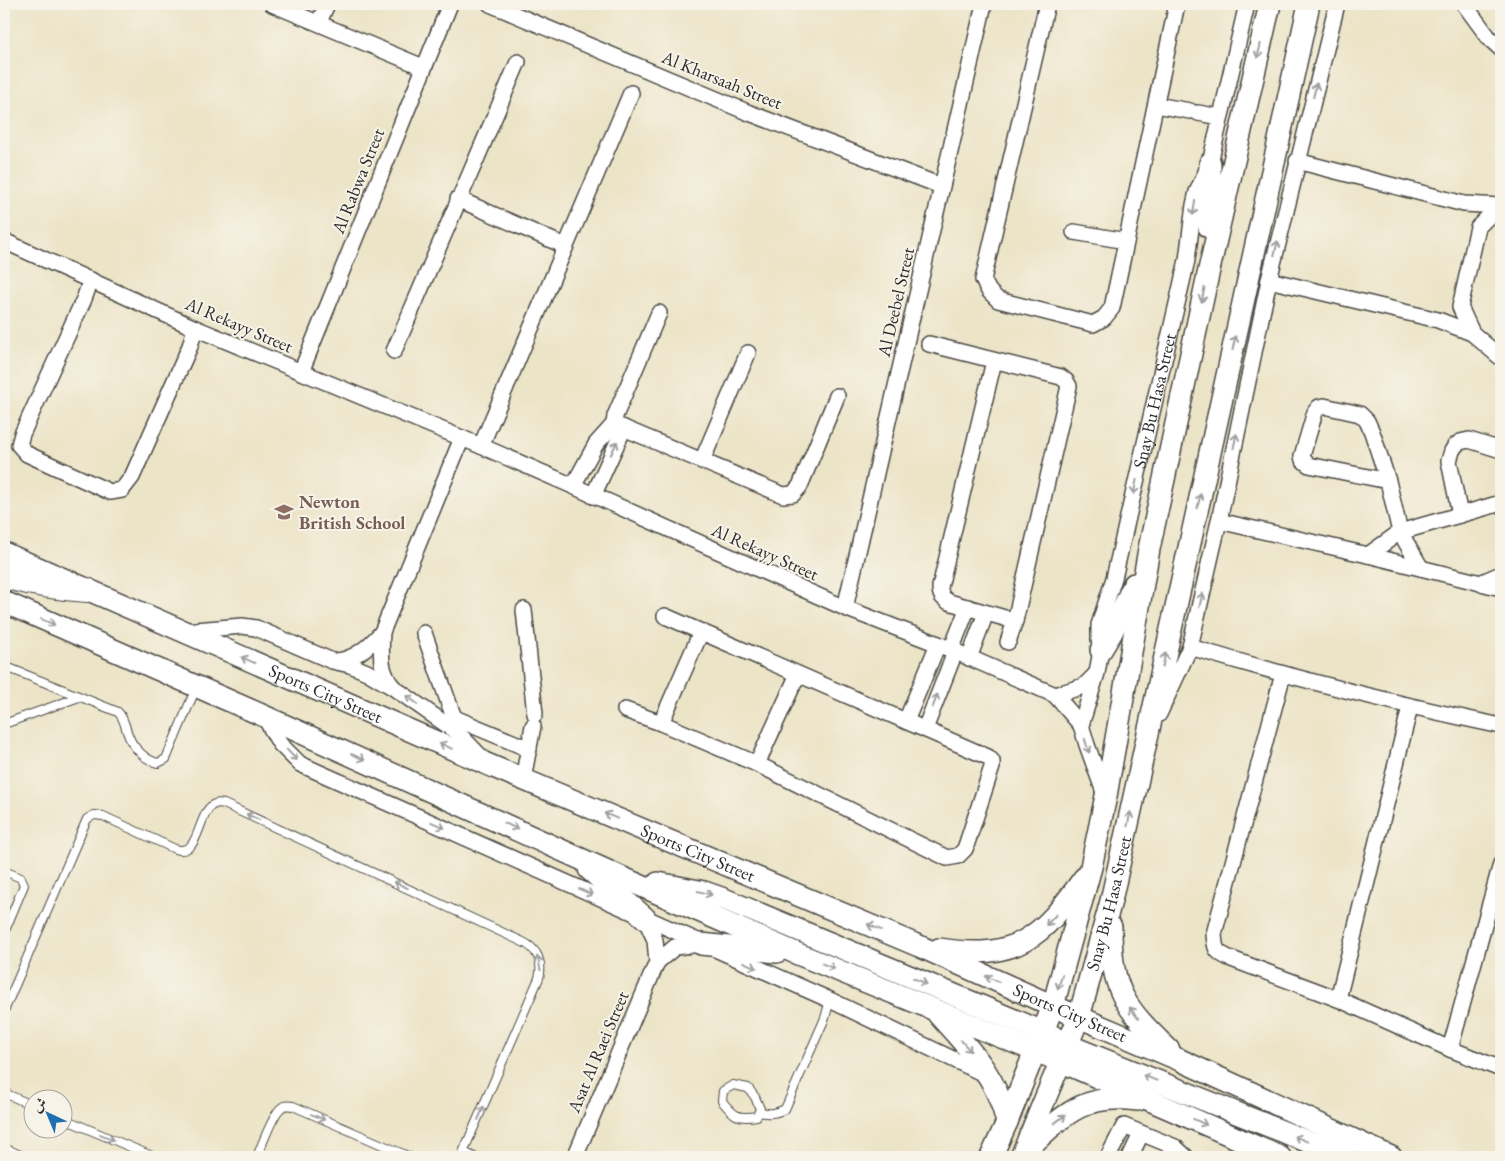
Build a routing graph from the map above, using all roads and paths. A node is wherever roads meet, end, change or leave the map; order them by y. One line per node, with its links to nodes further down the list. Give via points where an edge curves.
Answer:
1 (272, 4): 13 (street)
2 (326, 4): 13 (street)
3 (450, 4): 16 (street, Al Rabwa Street)
4 (490, 4): 22 (street, Al Kharsaah Street, via 747,112)
5 (984, 4): 22 (street, Al Deebel Street)
6 (1047, 4): 29 (street, via 983,280 998,300 1093,324 1112,308)
7 (1177, 4): 18 (street)
8 (1247, 4): 19 (street, Snay Bu Hasa Street)
9 (1270, 4): 31 (main road, Snay Bu Hasa Street, one-way to 31)
10 (1309, 4): 100 (main road, Snay Bu Hasa Street, one-way to 10)
11 (1337, 4): 20 (street, Snay Bu Hasa Street, one-way to 11)
12 (1464, 4): 14 (street)
13 (319, 22): 16 (street)
14 (1501, 50)
15 (518, 62): 23 (street)
16 (424, 67): 44 (street, Al Rabwa Street)
17 (630, 93): 30 (street)
18 (1156, 105): 19 (street); 29 (street)
19 (1220, 117): 21 (street, Snay Bu Hasa Street)
20 (1297, 161): 24 (street); 33 (street, Snay Bu Hasa Street, one-way to 20)
21 (1210, 162): 31 (main road); 80 (street, Snay Bu Hasa Street, one-way to 80, via 1196,198 1188,260 1114,578 1099,625)
22 (941, 186): 68 (street, Al Deebel Street)
23 (458, 200): 30 (street); 40 (street)
24 (1464, 204): 25 (street); 26 (street)
25 (1500, 206): 26 (street)
26 (1478, 227): 34 (street)
27 (1074, 232): 29 (street)
28 (4, 241): 32 (street, Al Rekayy Street)
29 (1126, 241)
30 (565, 246): 48 (street)
31 (1208, 270): 58 (main road, Snay Bu Hasa Street, one-way to 58)
32 (92, 280): 37 (street, Al Rekayy Street); 37 (street, via 22,434 19,446 27,454 110,492 122,490 132,477)
33 (1269, 280): 36 (street); 56 (street, Snay Bu Hasa Street, one-way to 33)
34 (1460, 307): 36 (street); 38 (street)
35 (659, 313): 46 (street, via 615,416)
36 (1438, 320): 38 (street)
37 (195, 328): 44 (street, Al Rekayy Street)
38 (1472, 333): 42 (street)
39 (929, 344): 43 (street)
40 (394, 351)
41 (748, 353): 50 (street)
42 (1501, 358)
43 (994, 361): 69 (street, via 940,587 942,598); 73 (street, via 1061,377 1069,386)
44 (301, 372): 47 (street, Al Rekayy Street)
45 (837, 396): 50 (street, via 800,486 793,494 782,495)
46 (619, 426): 50 (street); 52 (street, via 596,444); 53 (street, one-way to 46)
47 (462, 438): 48 (street, Al Rekayy Street); 75 (street)
48 (481, 446): 52 (street, Al Rekayy Street)
49 (1501, 450): 55 (street, via 1469,440 1455,446 1449,461)
50 (702, 461)
51 (1388, 481): 51 (street, via 1367,421 1360,414 1319,407 1303,460 1308,465); 57 (street)
52 (573, 486): 53 (street, Al Rekayy Street)
53 (593, 496): 68 (street, Al Rekayy Street)
54 (1501, 504): 55 (street)
55 (1460, 515): 57 (street)
56 (1218, 521): 60 (street); 79 (street, Snay Bu Hasa Street, one-way to 56)
57 (1400, 532): 60 (street); 61 (street)
58 (1149, 549): 80 (main road, via 1122,613); 105 (main road, Snay Bu Hasa Street)
59 (4, 553): 66 (main road, Sports City Street)
60 (1368, 555): 61 (street)
61 (1421, 568): 64 (street)
62 (1501, 574): 64 (street)
63 (4, 576): 66 (main road)
64 (1480, 583): 65 (street)
65 (1501, 588)
66 (87, 590): 74 (main road, Sports City Street)
67 (4, 602): 87 (main road, one-way to 87)
68 (845, 608): 81 (street, Al Rekayy Street)
69 (968, 608): 71 (street); 81 (street)
70 (524, 610): 101 (street, via 534,720)
71 (986, 613): 73 (street); 81 (street)
72 (665, 616): 76 (street)
73 (1015, 621): 78 (street)
74 (182, 631): 82 (street, via 242,626 256,628); 103 (main road, Sports City Street, one-way to 74)
75 (382, 632): 82 (street, via 360,653); 88 (street, via 383,670)
76 (701, 632): 85 (street); 95 (street)
77 (424, 633): 101 (street, via 453,716)
78 (1008, 642)
79 (1190, 647): 86 (street); 100 (street, Snay Bu Hasa Street)
80 (1101, 650): 84 (street, Snay Bu Hasa Street)
81 (953, 651): 89 (street, Al Rekayy Street); 94 (street); 99 (street, one-way to 81)
82 (332, 661): 88 (street, via 358,668)
83 (4, 666): 90 (lane)
84 (1097, 673): 89 (street, via 1084,686); 97 (street, Snay Bu Hasa Street)
85 (798, 674): 94 (street); 102 (street)
86 (1282, 674): 91 (street); 118 (street, via 1214,934 1215,947 1221,955)
87 (197, 686): 90 (lane, via 166,758 158,764 138,751 130,739 123,716); 93 (main road)
88 (394, 688): 103 (street, one-way to 88, via 457,732)
89 (1055, 695): 97 (street, Al Rekayy Street)
90 (79, 697): 96 (lane)
91 (1410, 707): 98 (street); 118 (street)
92 (625, 710): 95 (street)
93 (264, 716): 106 (main road, one-way to 106); 112 (street, one-way to 112, via 280,744 300,764)
94 (906, 721): 99 (street)
95 (661, 723): 102 (street)
96 (4, 724)
97 (1081, 725): 105 (street, one-way to 105)
98 (1501, 726)
99 (925, 729): 102 (street, via 992,761 965,849 958,856 947,858)
100 (1145, 743): 111 (main road, Snay Bu Hasa Street, one-way to 100)
101 (529, 749): 104 (street)
102 (757, 764)
103 (489, 765): 104 (main road, Sports City Street)
104 (523, 779): 115 (main road, Sports City Street, one-way to 104)
105 (1106, 796): 108 (main road, Snay Bu Hasa Street)
106 (572, 854): 110 (main road); 112 (main road)
107 (1501, 864): 125 (street)
108 (1091, 868): 115 (main road, one-way to 115, via 1049,923 1021,943 999,950 976,952); 120 (main road, Snay Bu Hasa Street, one-way to 120)
109 (4, 870): 113 (lane, via 21,878 24,885)
110 (623, 878): 116 (main road); 124 (main road, one-way to 124, via 724,898)
111 (1111, 901): 123 (main road, Snay Bu Hasa Street); 127 (main road, one-way to 111, via 1137,1018 1120,992 1112,960)
112 (645, 918): 114 (street); 117 (street, via 655,940)
113 (4, 933)
114 (701, 944): 116 (main road); 117 (street, via 675,948); 119 (street, one-way to 119)
115 (919, 946): 120 (main road, Sports City Street, one-way to 115)
116 (798, 954): 121 (main road, one-way to 121)
117 (657, 962): 145 (street, Asat Al Raei Street)
118 (1338, 999): 125 (street)
119 (830, 1000): 129 (street); 133 (lane, via 785,1109 776,1114)
120 (1053, 1006): 123 (main road, Sports City Street); 124 (main road, Snay Bu Hasa Street)
121 (934, 1009): 124 (main road); 129 (main road, one-way to 129)
122 (4, 1011): 138 (lane, one-way to 122, via 539,978 541,966 537,954 523,942 224,804 216,803 209,807 193,842 184,850 103,816 94,815 87,819)
123 (1079, 1017): 124 (main road, via 1064,1036); 126 (main road, Snay Bu Hasa Street); 127 (main road, Sports City Street)
124 (1039, 1041): 126 (main road); 135 (main road, Snay Bu Hasa Street)
125 (1450, 1049): 128 (street)
126 (1064, 1053): 132 (main road); 139 (main road, Snay Bu Hasa Street); 151 (main road, one-way to 126)
127 (1180, 1060): 152 (main road, Sports City Street)
128 (1501, 1069)
129 (991, 1078): 135 (main road)
130 (4, 1093): 131 (lane)
131 (22, 1101)
132 (1155, 1102): 139 (main road, one-way to 132, via 1060,1118 1089,1102 1110,1098); 150 (main road, one-way to 150)
133 (759, 1112): 133 (lane, via 756,1097 748,1088 733,1085 723,1091 722,1101 732,1113 744,1118 757,1116)
134 (72, 1122): 141 (lane, one-way to 141)
135 (1007, 1122): 146 (main road, Snay Bu Hasa Street)
136 (1141, 1134): 147 (street, via 1124,1126); 148 (street); 149 (street, via 1175,1146)
137 (4, 1148): 140 (lane)
138 (463, 1155): 144 (lane)
139 (1022, 1155)
140 (25, 1157)
141 (154, 1157)
142 (257, 1157): 143 (lane, one-way to 143, via 278,1112 288,1105)
143 (410, 1157)
144 (474, 1157)
145 (575, 1157)
146 (991, 1157)
147 (1108, 1157)
148 (1130, 1157)
149 (1186, 1157)
150 (1280, 1157)
151 (1346, 1157)
152 (1391, 1157)

